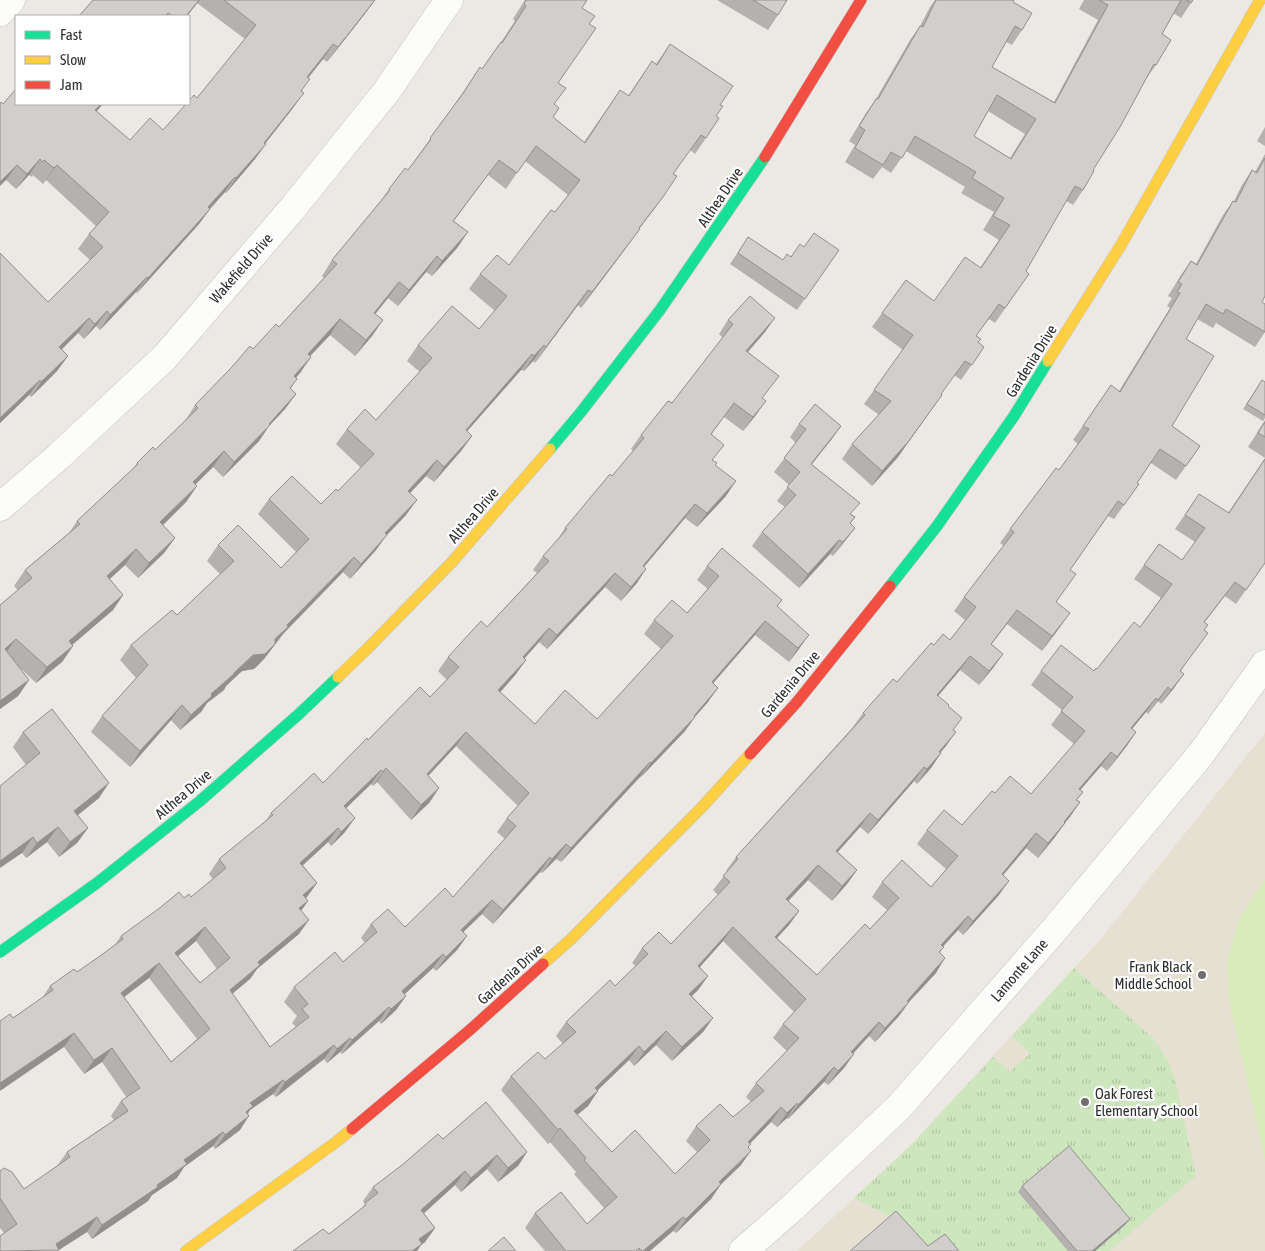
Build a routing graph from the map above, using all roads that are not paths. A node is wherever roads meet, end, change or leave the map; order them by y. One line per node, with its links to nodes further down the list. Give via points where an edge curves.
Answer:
1 (10, 0): 5 (street)
2 (449, 0): 6 (street, Wakefield Drive, via 386,92 292,209 165,356)
3 (861, 0): 8 (street, Althea Drive, via 771,149 660,310 581,412 452,562 299,714 207,795 97,883)
4 (1260, 0): 9 (street, Gardenia Drive, via 1121,245 1014,416 937,526 797,702 682,828 570,940 471,1030 336,1142)
5 (0, 12)
6 (0, 507)
7 (1265, 664): 10 (street, Lamonte Lane, via 1201,754 1055,929 899,1107)
8 (0, 952)
9 (186, 1251)
10 (743, 1251)

